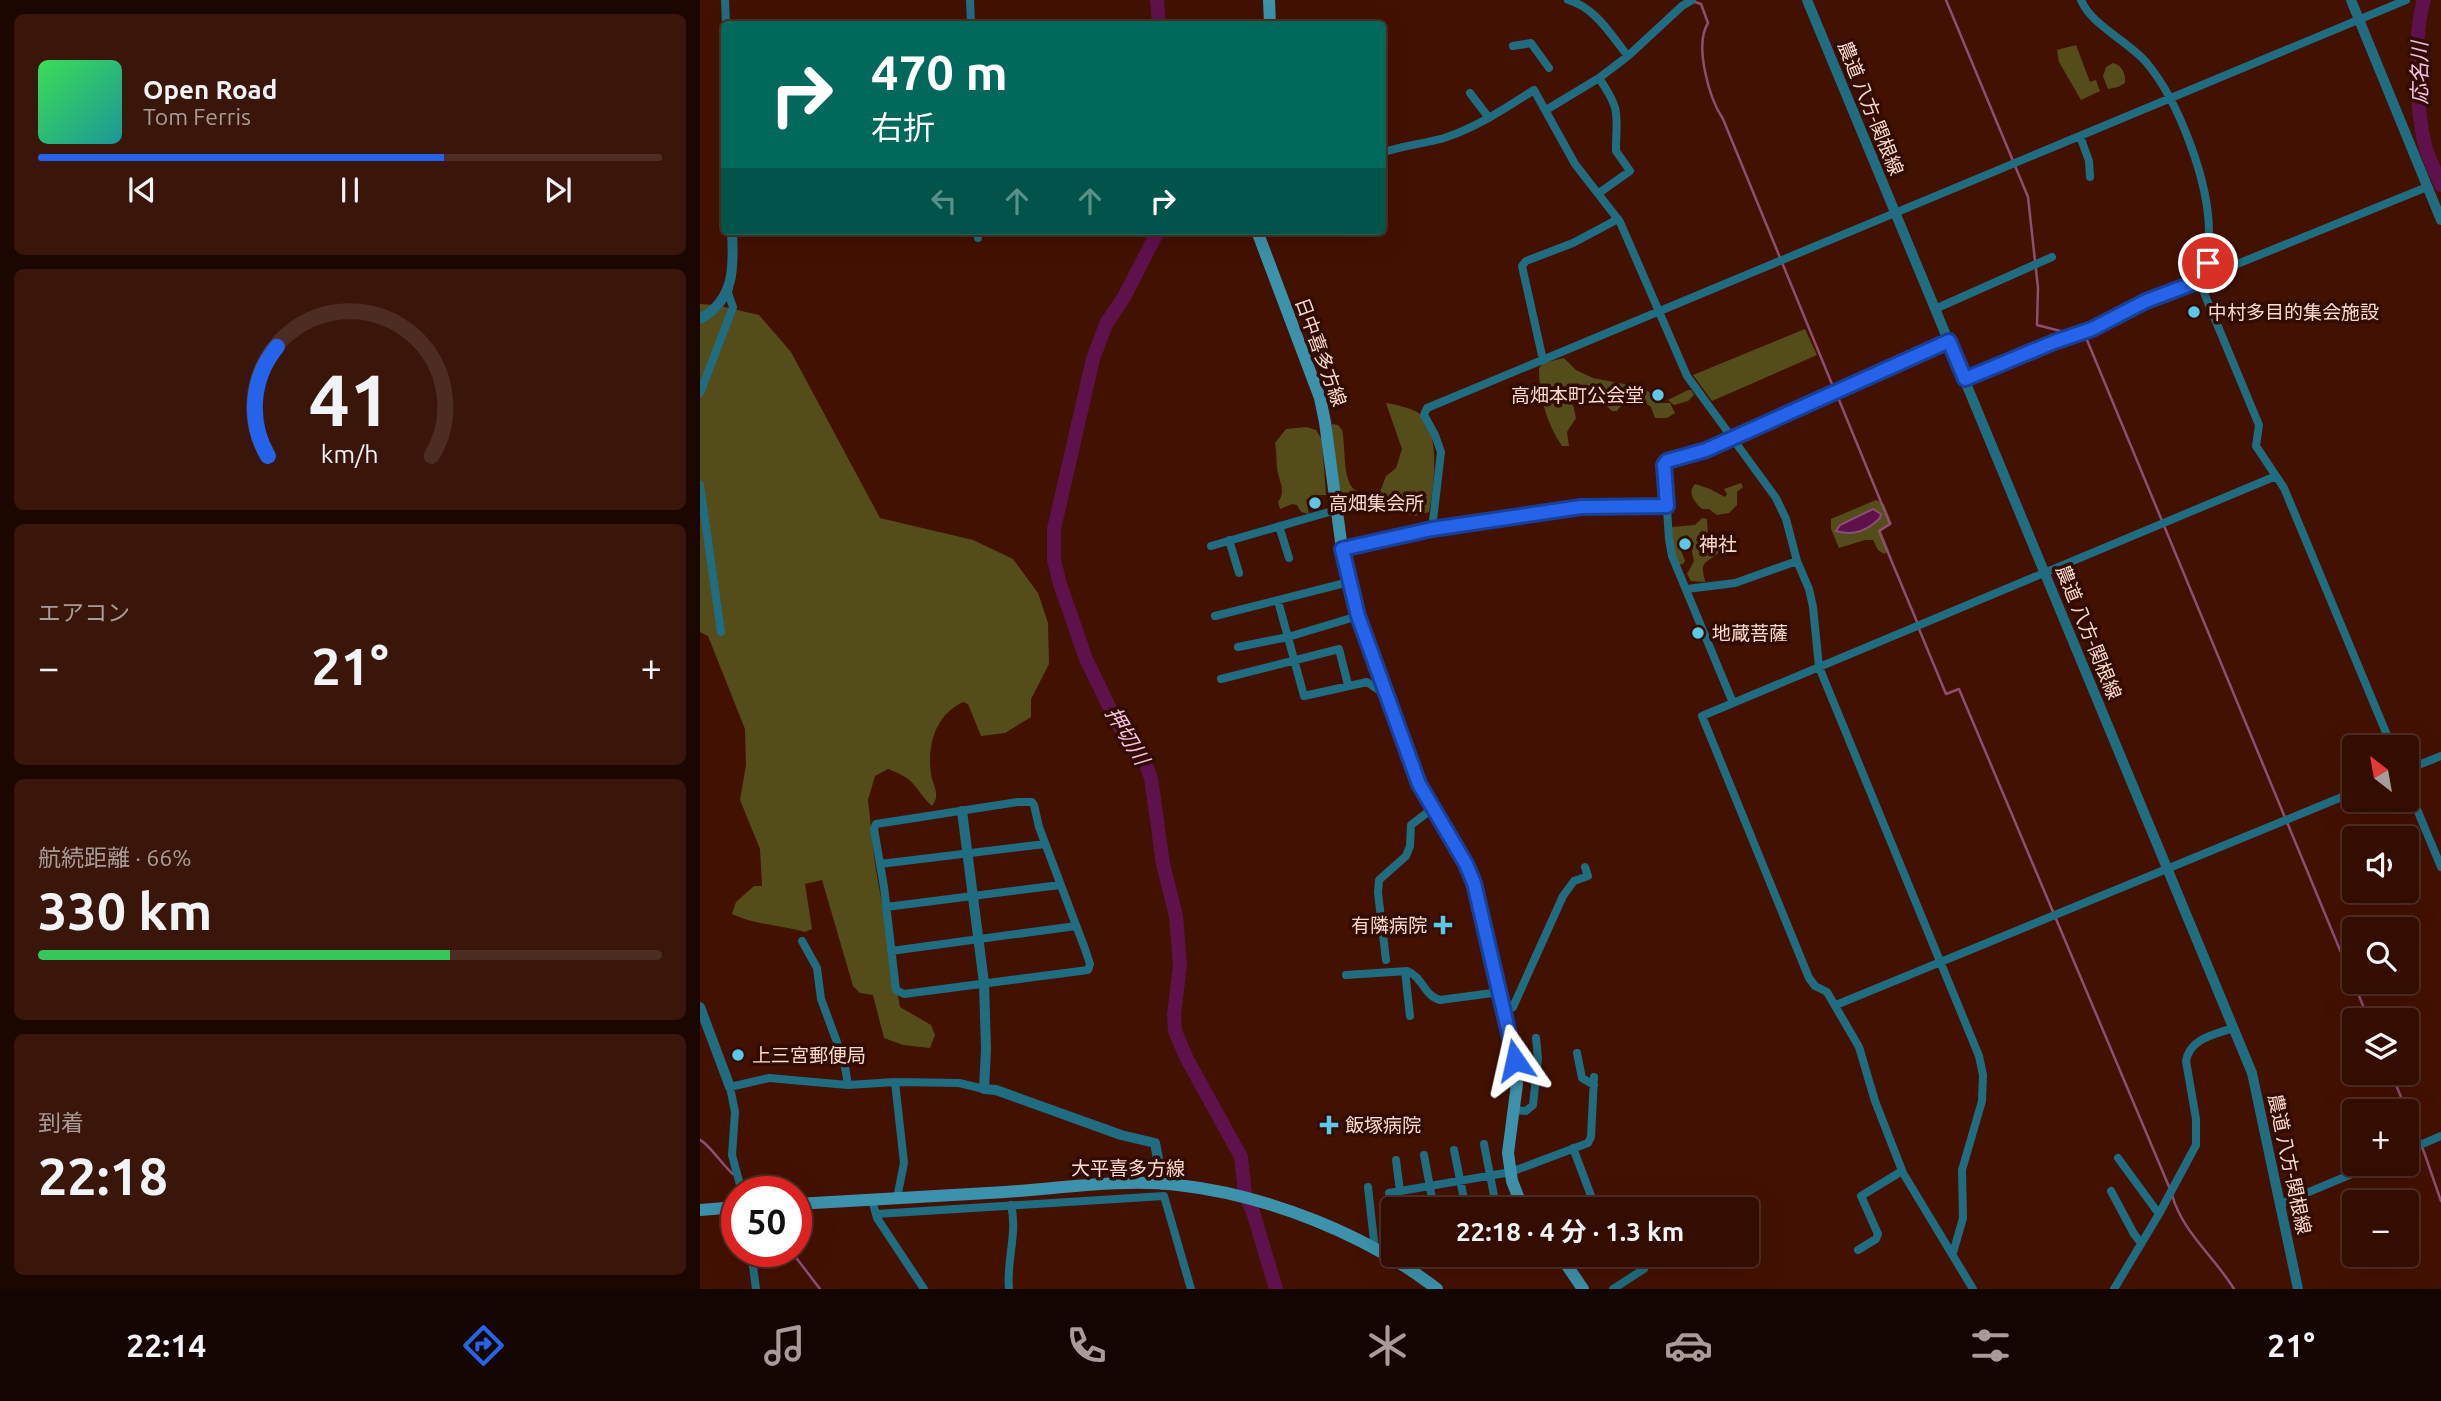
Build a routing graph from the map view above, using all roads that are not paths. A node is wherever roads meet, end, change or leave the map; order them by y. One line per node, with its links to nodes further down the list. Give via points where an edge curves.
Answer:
1 (725, 0): 11 (street)
2 (970, 0): 12 (street)
3 (1269, 0): 13 (main road)
4 (1568, 0): 15 (street, via 1595,15)
5 (1692, 0): 15 (street)
6 (1807, 0): 27 (street, 農道 八方-関根線)
7 (2081, 0): 19 (street, via 2090,16 2147,64)
8 (2351, 0): 10 (street)
9 (2406, 0): 10 (street)
10 (2359, 20): 19 (street); 25 (street)
11 (726, 21)
12 (971, 21)
13 (1270, 21)
14 (1513, 46): 16 (street, via 1531,43)
15 (1628, 56): 17 (street)
16 (1549, 68)
17 (1599, 78): 20 (street); 26 (street, via 1617,109 1616,151 1630,171)
18 (1470, 93): 21 (street)
19 (2169, 99): 22 (street); 34 (street, via 2197,162 2207,199 2208,263)
20 (1546, 110): 21 (street, via 1534,90); 26 (street, via 1565,149)
21 (1489, 118): 23 (street, via 1443,138)
22 (2080, 136): 24 (street, via 2090,160); 27 (street)
23 (1386, 152)
24 (2090, 177)
25 (2427, 187): 29 (street); 34 (street)
26 (1599, 193): 28 (street)
27 (1896, 214): 35 (street, 農道 八方-関根線); 36 (street)
28 (1618, 219): 36 (street); 39 (street, via 1522,266)
29 (2441, 220)
30 (732, 235): 33 (street)
31 (1259, 235): 46 (main road, 日中喜多方線, via 1316,383)
32 (2052, 257): 35 (street)
33 (731, 278): 37 (street, via 718,306); 41 (street, via 728,293 733,307)
34 (2202, 280): 40 (street); 43 (street, via 2259,425 2256,446)
35 (1935, 309): 38 (street, 農道 八方-関根線)
36 (1659, 312): 39 (street); 42 (street, via 1687,376)
37 (700, 318)
38 (1949, 341): 40 (street, 農道 八方-関根線); 42 (street)
39 (1544, 360): 48 (street, via 1427,408 1424,415 1441,452)
40 (1965, 379): 54 (street, 農道 八方-関根線)
41 (700, 393)
42 (1732, 437): 45 (street, via 1665,463); 53 (street, via 1776,498)
43 (2276, 476): 54 (street); 70 (street)
44 (700, 485): 61 (street)
45 (1667, 506): 48 (street, via 1581,507); 57 (street, via 1672,556)
46 (1336, 510): 47 (street); 51 (main road, 日中喜多方線)
47 (1279, 526): 49 (street); 52 (street)
48 (1432, 529): 51 (street)
49 (1228, 540): 50 (street); 55 (street)
50 (1210, 545)
51 (1342, 549): 56 (main road, 日中喜多方線)
52 (1289, 558)
53 (1797, 561): 57 (street, via 1735,583); 65 (street, via 1813,607)
54 (2045, 572): 65 (street); 82 (street, 農道 八方-関根線)
55 (1239, 573)
56 (1349, 582): 58 (street); 60 (main road, 日中喜多方線)
57 (1687, 589): 69 (street)
58 (1278, 601): 59 (street); 62 (street)
59 (1214, 616)
60 (1358, 616): 62 (street); 68 (main road, 日中喜多方線)
61 (721, 632)
62 (1288, 636): 63 (street); 64 (street)
63 (1238, 647)
64 (1294, 660): 66 (street); 67 (street, via 1304,696); 67 (street, via 1339,649)
65 (1819, 667): 69 (street); 91 (street)
66 (1221, 679)
67 (1348, 685): 68 (street, via 1367,682)
68 (1384, 688): 74 (main road, 日中喜多方線)
69 (1733, 703): 96 (street, via 1702,716 1810,978)
70 (2387, 735)
71 (2441, 755): 72 (street)
72 (2419, 764)
73 (2342, 797): 82 (street)
74 (1432, 809): 90 (street, via 1411,825 1406,856 1378,880); 95 (main road, 日中喜多方線, via 1474,883)
75 (962, 811): 77 (street, via 1032,803); 78 (street); 79 (street, via 876,824)
76 (2418, 812): 81 (street)
77 (1045, 844): 78 (street); 83 (street)
78 (966, 853): 79 (street); 84 (street)
79 (880, 864): 85 (street)
80 (1586, 867): 98 (street, via 1588,876 1574,881 1563,896 1513,1007)
81 (2441, 867)
82 (2168, 869): 91 (street); 100 (street, 農道 八方-関根線)
83 (1060, 886): 84 (street); 86 (street)
84 (972, 897): 85 (street); 88 (street)
85 (886, 907): 89 (street)
86 (1076, 926): 88 (street); 94 (street, via 1090,964 1087,970)
87 (802, 940): 104 (street, via 817,968 821,999)
88 (978, 940): 89 (street); 94 (street)
89 (891, 951): 94 (street, via 896,990 904,993)
90 (1386, 960)
91 (1941, 963): 96 (street); 145 (street, via 1983,1075 1982,1101 1962,1170 1963,1218)
92 (1405, 971): 93 (street); 95 (street, via 1414,974 1435,999); 99 (street)
93 (1346, 975)
94 (984, 982): 106 (street)
95 (1500, 992): 98 (main road, 日中喜多方線)
96 (1836, 1005): 116 (street, via 1859,1047)
97 (700, 1007): 105 (street)
98 (1505, 1012): 107 (main road, 日中喜多方線, via 1515,1060)
99 (1410, 1016)
100 (2234, 1028): 136 (street, 農道 八方-関根線, via 2258,1093); 141 (street, via 2203,1039 2187,1053 2196,1145)
101 (1536, 1038): 107 (street, via 1533,1105 1527,1111)
102 (1577, 1053): 111 (street, via 1582,1078 1594,1081 1590,1142)
103 (895, 1082): 104 (street); 106 (street, via 959,1083); 133 (street, via 904,1163)
104 (848, 1085): 105 (street, via 769,1078)
105 (730, 1087): 119 (street, via 736,1112 732,1155)
106 (984, 1089): 122 (street, via 1155,1143)
107 (1514, 1110): 117 (main road, 日中喜多方線, via 1508,1153)
108 (2441, 1136): 110 (street)
109 (1484, 1144): 118 (street)
110 (2419, 1145)
111 (1573, 1149): 117 (street); 132 (street)
112 (1454, 1150): 121 (street)
113 (1423, 1155): 123 (street)
114 (2118, 1157): 141 (street)
115 (1396, 1160): 125 (street)
116 (1902, 1171): 143 (street, via 1861,1196 1878,1234); 145 (street)
117 (1511, 1172): 118 (street); 131 (main road, 日中喜多方線)
118 (1488, 1175): 121 (street); 130 (street)
119 (738, 1176)
120 (2347, 1176): 136 (street)
121 (1459, 1180): 123 (street); 129 (street)
122 (1169, 1185): 133 (main road, 大平喜多方線); 144 (main road, 大平喜多方線, via 1234,1194 1295,1213)
123 (1429, 1186): 125 (street); 128 (street)
124 (1368, 1187): 144 (street)
125 (1400, 1191): 127 (street)
126 (2111, 1191): 142 (street)
127 (1389, 1193)
128 (1431, 1197)
129 (1463, 1197)
130 (1494, 1197)
131 (1519, 1197)
132 (1591, 1197)
133 (897, 1198): 134 (main road, 大平喜多方線)
134 (872, 1200): 135 (main road, 大平喜多方線); 140 (street)
135 (812, 1203)
136 (2280, 1204): 158 (street, 農道 八方-関根線)
137 (1011, 1205): 140 (street); 151 (street, via 1014,1229 1007,1269); 152 (street, via 1164,1196)
138 (721, 1208): 139 (main road)
139 (700, 1210)
140 (876, 1214): 150 (street)
141 (2159, 1214): 142 (street)
142 (2141, 1243): 157 (street)
143 (1858, 1250)
144 (1375, 1251): 153 (main road, 大平喜多方線)
145 (1953, 1253): 156 (street)
146 (753, 1267): 149 (street)
147 (1569, 1267): 154 (main road)
148 (1644, 1269): 155 (street)
149 (756, 1289)
150 (924, 1289)
151 (1009, 1289)
152 (1191, 1289)
153 (1437, 1289)
154 (1583, 1289)
155 (1613, 1289)
156 (1973, 1289)
157 (2114, 1289)
158 (2298, 1289)

